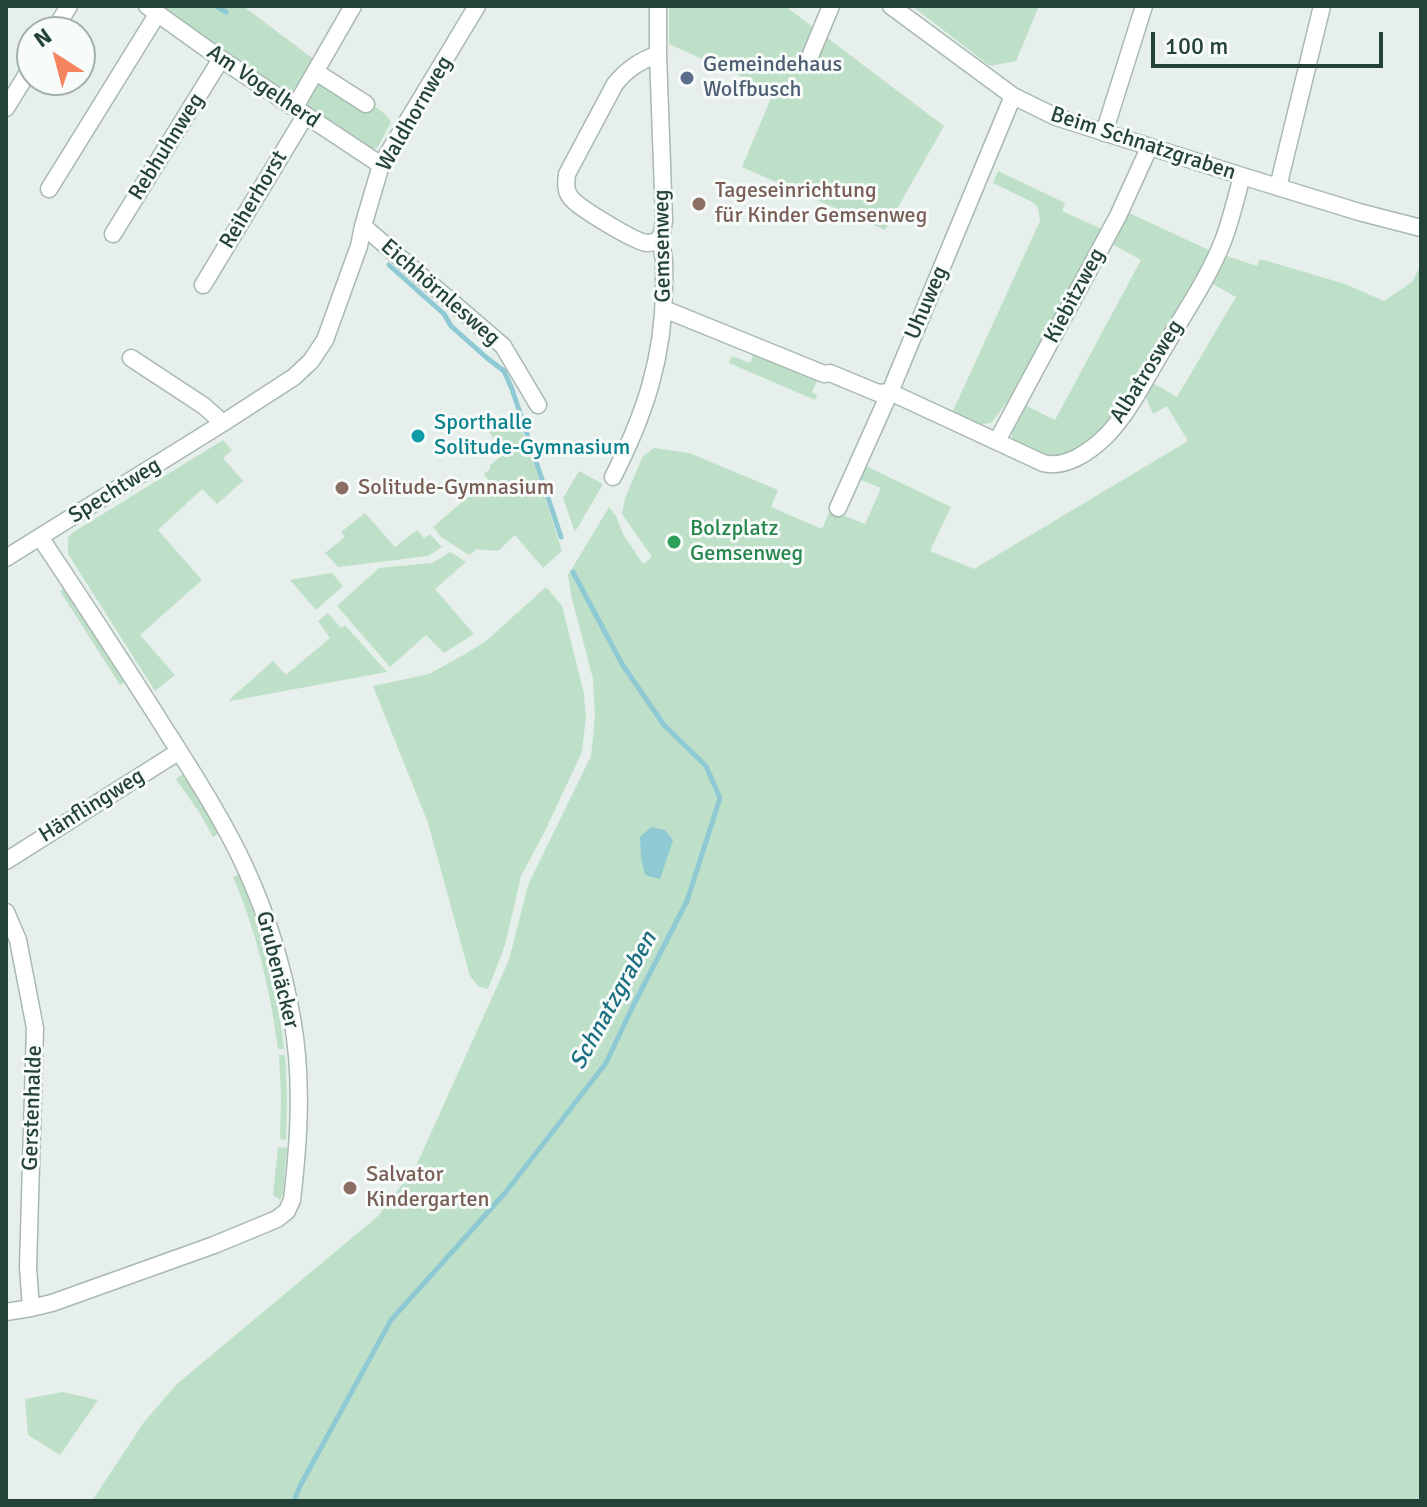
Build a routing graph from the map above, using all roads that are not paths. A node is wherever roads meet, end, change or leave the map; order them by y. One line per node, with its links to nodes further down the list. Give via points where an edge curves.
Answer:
1 (353, 6): 12 (street, Reiherhorst)
2 (477, 6): 18 (street, Waldhornweg)
3 (658, 6): 9 (street, Gemsenweg)
4 (831, 6): 10 (street)
5 (891, 6): 13 (street, Beim Schnatzgraben)
6 (1144, 6): 16 (street)
7 (1322, 6): 20 (street)
8 (152, 10): 11 (street, Am Vogelherd); 21 (street)
9 (658, 54): 25 (street, Gemsenweg, via 664,220); 25 (street, via 638,62 615,84 567,174 566,186 578,205 636,240)
10 (811, 54)
11 (221, 59): 15 (street, Am Vogelherd); 24 (street, Rebhuhnweg)
12 (316, 72): 14 (street); 15 (street, Reiherhorst)
13 (1013, 96): 16 (street, Beim Schnatzgraben); 29 (street, Uhuweg)
14 (366, 104)
15 (300, 111): 18 (street, Am Vogelherd); 26 (street, Reiherhorst)
16 (1104, 133): 17 (street, Beim Schnatzgraben)
17 (1149, 148): 19 (street, Beim Schnatzgraben); 32 (street, Kiebitzweg)
18 (381, 165): 22 (street, Waldhornweg)
19 (1242, 176): 20 (street, Beim Schnatzgraben); 32 (street, Albatrosweg, via 1207,275 1107,435 1076,458 1048,464)
20 (1278, 187): 23 (street, Beim Schnatzgraben)
21 (49, 189)
22 (363, 226): 30 (street, Eichhörnlesweg, via 503,346); 31 (street, Spechtweg, via 325,340 311,361)
23 (1421, 228)
24 (113, 234)
25 (659, 240): 27 (street, Gemsenweg, via 664,253)
26 (203, 285)
27 (664, 309): 29 (street, Albatrosweg, via 824,374 878,393); 33 (street, Gemsenweg, via 653,382)
28 (131, 358): 31 (street)
29 (890, 392): 32 (street, Albatrosweg); 34 (street, Uhuweg)
30 (538, 405)
31 (223, 423): 35 (street, Spechtweg)
32 (997, 441)
33 (613, 477)
34 (838, 508)
35 (40, 537): 36 (street, Spechtweg); 37 (street, Grubenäcker)
36 (6, 558)
37 (178, 752): 38 (street, Hänflingweg); 40 (street, Grubenäcker, via 245,866 281,970 292,1018 299,1118 292,1200 277,1219)
38 (6, 861)
39 (6, 912): 40 (street, Gerstenhalde, via 18,940 35,1028)
40 (31, 1308): 41 (street, Grubenäcker)
41 (6, 1312)

